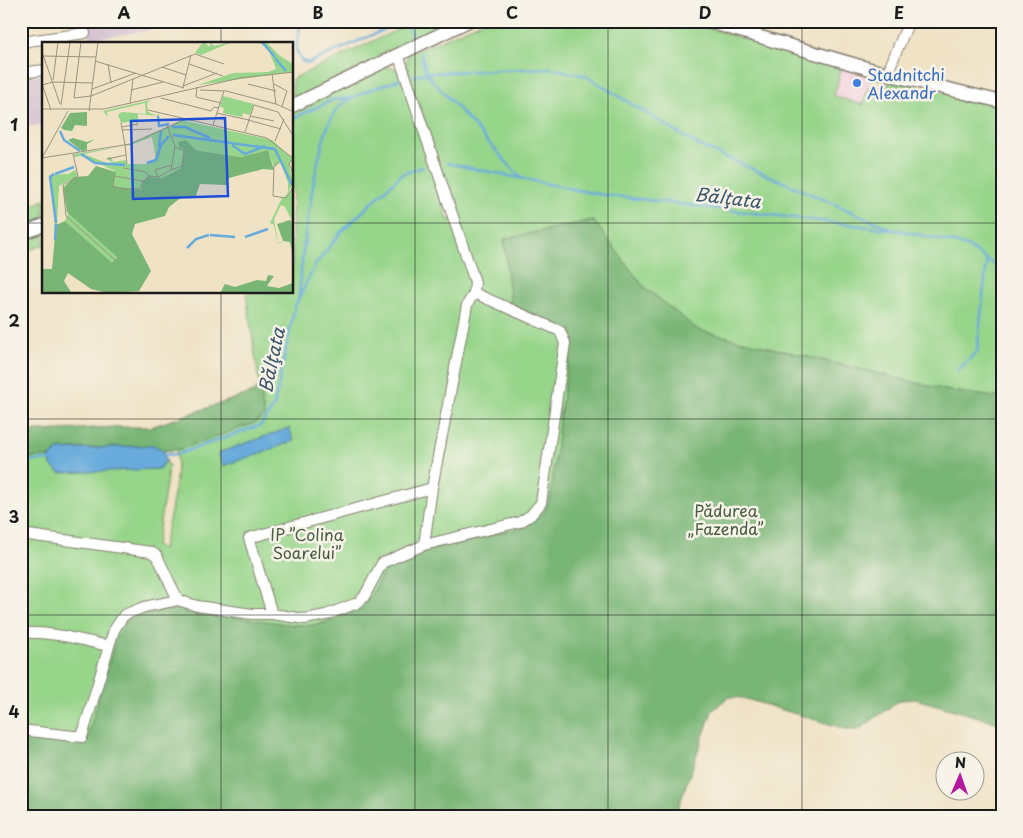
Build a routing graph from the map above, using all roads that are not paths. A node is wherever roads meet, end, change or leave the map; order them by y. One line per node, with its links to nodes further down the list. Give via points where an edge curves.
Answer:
1 (468, 21): 6 (street)
2 (706, 21): 9 (street)
3 (908, 21): 9 (street)
4 (85, 33): 5 (street)
5 (21, 42)
6 (398, 54): 11 (street); 14 (street, via 474,282)
7 (42, 70): 8 (street)
8 (21, 73)
9 (887, 74): 10 (street)
10 (1002, 102)
11 (294, 105)
12 (42, 226): 13 (street)
13 (21, 234)
14 (474, 293): 15 (street, via 467,305); 17 (street, via 560,331 565,343 542,503 520,522)
15 (432, 488): 17 (street); 19 (street, via 249,538)
16 (21, 534): 18 (street, via 151,552 157,556)
17 (424, 545): 19 (street, via 382,563 364,597 357,603 326,615 305,618)
18 (178, 600): 19 (street, via 197,606); 21 (street, via 124,614)
19 (272, 614)
20 (21, 633): 21 (street, via 55,635)
21 (109, 646): 22 (street, via 82,737)
22 (21, 730)

